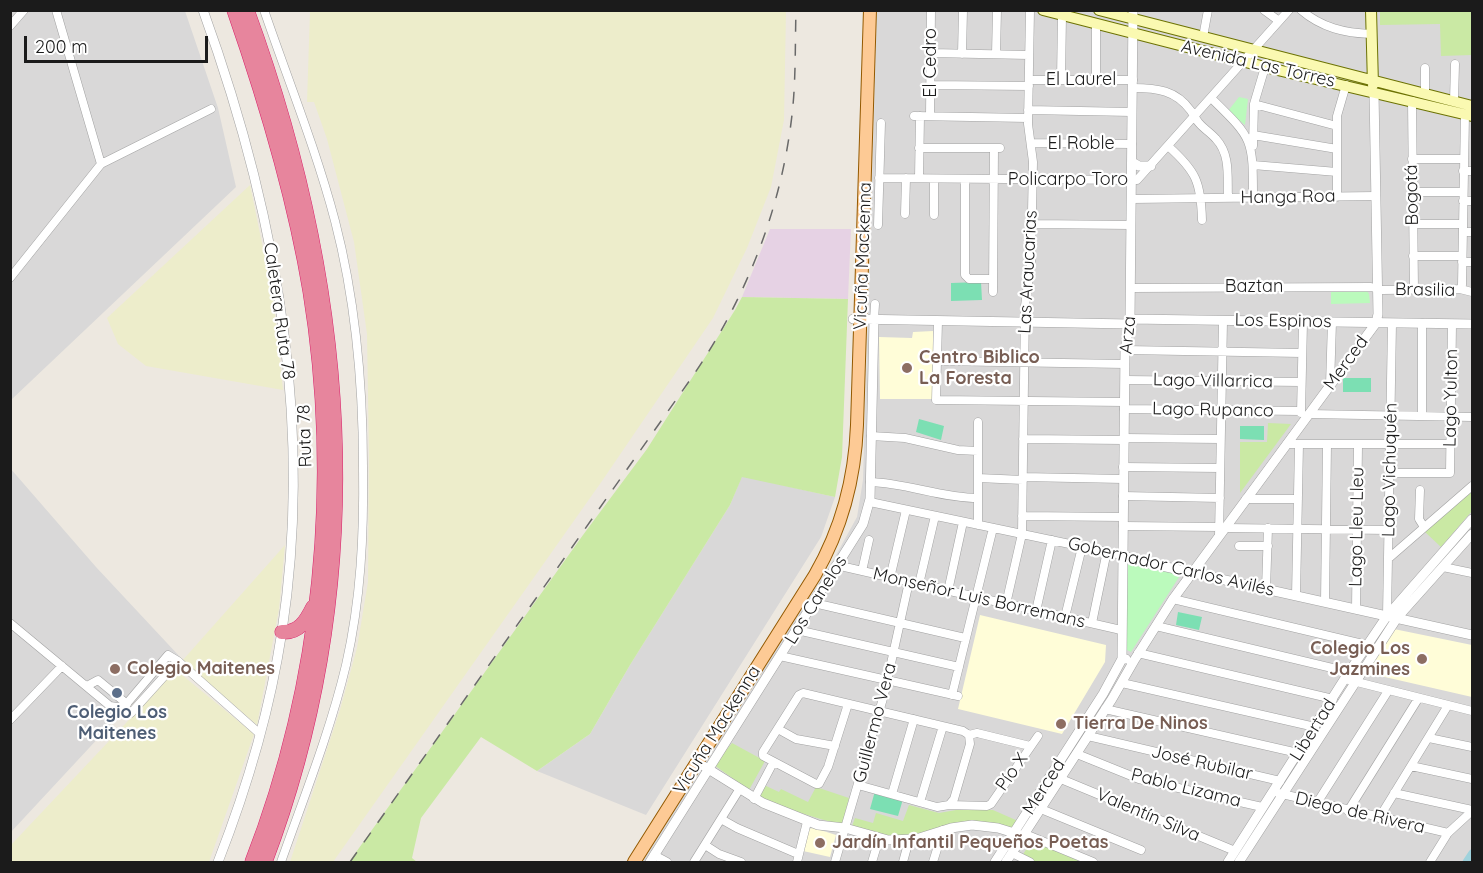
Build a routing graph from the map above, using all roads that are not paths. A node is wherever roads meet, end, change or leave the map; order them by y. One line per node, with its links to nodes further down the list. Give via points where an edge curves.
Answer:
1 (24, 10): 24 (street)
2 (57, 10): 68 (street)
3 (203, 10): 223 (street, Caletera Ruta 78, via 251,161 284,327 293,479)
4 (234, 10): 209 (highway, Ruta 78, via 281,160 314,322 324,442)
5 (247, 10): 300 (highway, Ruta 78, via 289,143 312,240 330,354 336,444 334,546 322,648 299,757)
6 (264, 10): 301 (street, via 338,231 354,310 363,404 363,539 351,639 332,714)
7 (864, 10): 113 (main road, Vicuña Mackenna)
8 (870, 10): 113 (main road, Vicuña Mackenna)
9 (931, 10): 29 (street, El Cedro)
10 (963, 10): 30 (street)
11 (997, 10): 31 (street)
12 (1030, 10): 32 (street, Las Araucarias)
13 (1043, 10): 20 (main road, Avenida Las Torres)
14 (1099, 10): 21 (main road, Avenida Las Torres)
15 (1208, 10): 27 (street)
16 (1264, 10): 22 (street)
17 (1289, 10): 22 (street, Policarpo Toro)
18 (1301, 10): 26 (street, via 1336,30)
19 (1371, 10): 26 (main road, Merced)
20 (1062, 15): 23 (main road, Avenida Las Torres); 37 (street)
21 (1133, 15): 25 (street, Arza); 27 (main road, Avenida Las Torres)
22 (1279, 21): 28 (street, Policarpo Toro)
23 (1096, 24): 25 (main road, Avenida Las Torres); 38 (street)
24 (10, 26)
25 (1133, 33): 33 (main road, Avenida Las Torres); 41 (street, Arza)
26 (1371, 34): 39 (main road, Merced)
27 (1203, 37): 28 (main road, Avenida Las Torres)
28 (1253, 50): 33 (street, Policarpo Toro); 39 (main road, Avenida Las Torres)
29 (931, 53): 30 (street); 42 (street, El Cedro)
30 (962, 54): 31 (street)
31 (996, 54): 32 (street)
32 (1029, 55): 40 (street, Las Araucarias)
33 (1243, 61): 35 (main road, Avenida Las Torres); 46 (street, Policarpo Toro)
34 (1455, 64): 48 (street)
35 (1264, 67): 43 (main road, Avenida Las Torres); 49 (street)
36 (1425, 68): 45 (street)
37 (1061, 80): 38 (street, El Laurel); 40 (street, El Laurel)
38 (1096, 80): 41 (street, El Laurel)
39 (1373, 80): 44 (main road, Merced); 45 (main road, Avenida Las Torres)
40 (1029, 83): 42 (street, El Laurel); 53 (street, Las Araucarias)
41 (1133, 84): 51 (street, Arza); 55 (street, El Laurel, via 1170,92)
42 (930, 85): 54 (street, El Cedro)
43 (1346, 85): 44 (main road, Avenida Las Torres); 57 (street)
44 (1374, 93): 47 (main road, Avenida Las Torres); 84 (street, Merced)
45 (1425, 94): 48 (main road, Avenida Las Torres)
46 (1211, 98): 55 (street, Policarpo Toro); 64 (street, via 1242,128)
47 (1412, 101): 52 (main road, Avenida Las Torres); 65 (street, Bogotá)
48 (1454, 101): 52 (main road, Avenida Las Torres)
49 (1254, 104): 57 (street); 58 (street)
50 (211, 109): 68 (street)
51 (1132, 112): 53 (street); 60 (street, Arza)
52 (1470, 112): 66 (street)
53 (1028, 114): 54 (street); 59 (street, Las Araucarias)
54 (930, 116): 62 (street, via 917,116)
55 (1195, 116): 61 (street, Policarpo Toro); 87 (street, El Laurel, via 1224,150)
56 (881, 123): 74 (street)
57 (1337, 126): 63 (street)
58 (1253, 135): 63 (street); 64 (street)
59 (1030, 143): 60 (street, El Roble); 80 (street, Las Araucarias)
60 (1132, 144): 67 (street, Arza)
61 (1168, 146): 70 (street, Policarpo Toro); 86 (street, via 1192,170)
62 (919, 148): 76 (street); 79 (street, via 997,148)
63 (1337, 149): 73 (street)
64 (1253, 153): 69 (street)
65 (1412, 159): 66 (street); 82 (street, Bogotá)
66 (1463, 159): 71 (street)
67 (1132, 162): 70 (street); 81 (street, Arza)
68 (101, 164): 104 (street)
69 (1253, 165): 73 (street); 88 (street)
70 (1151, 166): 81 (street, Policarpo Toro)
71 (1463, 171): 72 (street); 83 (street)
72 (1473, 171)
73 (1337, 172): 85 (street)
74 (879, 178): 75 (street, Policarpo Toro); 97 (street)
75 (906, 178): 76 (street, Policarpo Toro); 92 (street)
76 (919, 178): 77 (street, Policarpo Toro)
77 (934, 178): 78 (street, Policarpo Toro); 93 (street)
78 (965, 179): 79 (street, Policarpo Toro); 105 (street, via 965,275 969,279)
79 (994, 179): 80 (street, Policarpo Toro); 105 (street)
80 (1032, 180): 81 (street, Policarpo Toro); 95 (street, Las Araucarias)
81 (1132, 182): 89 (street, Arza)
82 (1412, 192): 83 (street); 96 (street, Bogotá)
83 (1463, 192): 90 (street)
84 (1376, 196): 85 (street, Hanga Roa); 107 (street, Merced)
85 (1337, 197): 88 (street, Hanga Roa)
86 (1201, 198): 87 (street, Hanga Roa); 89 (street, Hanga Roa); 94 (street)
87 (1228, 198): 88 (street, Hanga Roa)
88 (1253, 198)
89 (1132, 199): 98 (street, Arza)
90 (1463, 201): 91 (street); 99 (street)
91 (1473, 201)
92 (905, 214)
93 (934, 215)
94 (1202, 220)
95 (1032, 224): 98 (street); 117 (street, Las Araucarias)
96 (1413, 224): 99 (street); 101 (street, Bogotá)
97 (878, 225)
98 (1131, 225): 106 (street, Arza)
99 (1463, 228): 100 (street); 102 (street)
100 (1473, 232)
101 (1413, 256): 102 (street); 109 (street, Bogotá)
102 (1462, 259): 103 (street); 108 (street)
103 (1473, 262)
104 (10, 278)
105 (993, 279): 110 (street)
106 (1131, 288): 107 (street, Baztan); 118 (street, Arza)
107 (1377, 288): 109 (street, Brasilia); 121 (street, Merced)
108 (1460, 289): 109 (street, Brasilia); 111 (street, Brasilia)
109 (1414, 290)
110 (993, 292)
111 (1473, 292)
112 (875, 304): 114 (street, Los Canelos)
113 (857, 319): 114 (street, Los Espinos); 262 (main road, Vicuña Mackenna, via 857,440 848,500 836,535)
114 (874, 320): 115 (street, Los Espinos); 145 (street, Los Canelos)
115 (938, 321): 117 (street, Los Espinos); 129 (street)
116 (1222, 321): 118 (street, Los Espinos); 119 (street, Los Espinos); 127 (street)
117 (1024, 322): 118 (street, Los Espinos); 130 (street, Las Araucarias)
118 (1130, 322): 126 (street, Arza)
119 (1303, 322): 120 (street, Los Espinos); 128 (street)
120 (1332, 322): 121 (street, Los Espinos); 135 (street)
121 (1376, 323): 122 (street, Los Espinos); 135 (street, Merced)
122 (1392, 323): 123 (street, Los Espinos); 140 (street, Lago Vichuquén)
123 (1422, 323): 124 (street, Los Espinos); 141 (street)
124 (1452, 324): 125 (street, Los Espinos); 142 (street, Lago Yulton)
125 (1473, 324)
126 (1125, 350): 127 (street); 131 (street, Arza)
127 (1222, 351): 128 (street); 133 (street)
128 (1302, 353): 134 (street)
129 (937, 361): 130 (street); 136 (street, Lago Rupanco, via 936,399)
130 (1024, 362): 131 (street); 136 (street, Las Araucarias)
131 (1125, 364): 132 (street, Arza)
132 (1125, 380): 133 (street, Lago Villarrica); 137 (street, Arza)
133 (1221, 381): 134 (street, Lago Villarrica); 138 (street)
134 (1302, 382): 139 (street)
135 (1330, 385): 139 (street, Merced)
136 (1023, 401): 137 (street, Lago Rupanco); 146 (street, Las Araucarias)
137 (1124, 406): 138 (street, Lago Rupanco); 147 (street, Arza)
138 (1221, 410): 139 (street, Lago Rupanco); 148 (street)
139 (1305, 412): 140 (street, Lago Rupanco); 149 (street, Merced)
140 (1390, 415): 141 (street, Lago Rupanco); 152 (street, Lago Vichuquén)
141 (1422, 416): 142 (street, Lago Rupanco)
142 (1451, 416): 143 (street, Lago Rupanco); 153 (street, Lago Yulton)
143 (1473, 417)
144 (978, 422): 155 (street)
145 (871, 436): 155 (street); 162 (street, Los Canelos)
146 (1023, 439): 147 (street); 160 (street, Las Araucarias)
147 (1124, 439): 148 (street); 156 (street, Arza)
148 (1221, 439): 157 (street)
149 (1287, 444): 150 (street); 168 (street, Merced)
150 (1299, 444): 151 (street); 169 (street)
151 (1327, 444): 154 (street); 182 (street)
152 (1390, 444): 153 (street); 154 (street); 158 (street, Lago Vichuquén)
153 (1451, 444): 158 (street, Lago Yulton, via 1450,473)
154 (1358, 445): 183 (street, Lago Lleu Lleu)
155 (978, 451): 159 (street)
156 (1123, 467): 157 (street); 161 (street, Arza)
157 (1220, 468): 167 (street)
158 (1390, 473): 185 (street, Lago Vichuquén)
159 (978, 478): 160 (street); 166 (street)
160 (1023, 478): 161 (street); 173 (street, Las Araucarias)
161 (1123, 479): 165 (street, Arza)
162 (870, 482): 166 (street); 170 (street, Los Canelos)
163 (1473, 486): 178 (street)
164 (1420, 490): 178 (street, via 1420,521)
165 (1123, 496): 167 (street); 176 (street, Arza)
166 (978, 498): 177 (street)
167 (1220, 498): 184 (street)
168 (1246, 499): 169 (street); 184 (street, Merced)
169 (1298, 499): 181 (street)
170 (870, 502): 171 (street, Gobernador Carlos Avilés); 196 (street, Los Canelos, via 863,524)
171 (906, 510): 172 (street, Gobernador Carlos Avilés); 201 (street)
172 (935, 516): 175 (street, Gobernador Carlos Avilés); 203 (street)
173 (1022, 516): 176 (street); 186 (street, Las Araucarias)
174 (1473, 519): 216 (street, Libertad)
175 (963, 522): 177 (street, Gobernador Carlos Avilés); 205 (street)
176 (1123, 522): 184 (street); 194 (street, Arza)
177 (978, 525): 179 (street, Gobernador Carlos Avilés)
178 (1425, 527): 195 (street)
179 (993, 528): 186 (street, Gobernador Carlos Avilés); 207 (street)
180 (1268, 528): 181 (street); 184 (street); 191 (street)
181 (1297, 529): 182 (street); 206 (street)
182 (1326, 529): 183 (street); 210 (street)
183 (1357, 529): 185 (street); 213 (street, Lago Lleu Lleu)
184 (1221, 530): 199 (street, Merced)
185 (1389, 530): 195 (street, Lago Vichuquén)
186 (1022, 534): 189 (street, Gobernador Carlos Avilés); 212 (street, Las Araucarias)
187 (1472, 535): 197 (street, Libertad)
188 (869, 540): 198 (street, Los Canelos)
189 (1052, 540): 192 (street, Gobernador Carlos Avilés); 214 (street)
190 (1239, 546): 191 (street)
191 (1268, 546): 204 (street)
192 (1082, 547): 193 (street, Gobernador Carlos Avilés); 215 (street)
193 (1107, 551): 194 (street, Gobernador Carlos Avilés); 219 (street)
194 (1122, 555): 199 (street, Gobernador Carlos Avilés); 222 (street, Arza)
195 (1389, 558): 216 (street, Lago Vichuquén)
196 (836, 565): 198 (street, Monseñor Luis Borremans); 211 (street, Los Canelos)
197 (1443, 567): 200 (street); 216 (street, Libertad)
198 (862, 571): 201 (street, Monseñor Luis Borremans)
199 (1192, 572): 204 (street, Gobernador Carlos Avilés); 208 (street, Merced)
200 (1473, 573)
201 (890, 578): 202 (street, Monseñor Luis Borremans)
202 (909, 582): 203 (street, Monseñor Luis Borremans); 218 (street, Guillermo Vera)
203 (919, 584): 205 (street, Monseñor Luis Borremans)
204 (1266, 589): 206 (street, Gobernador Carlos Avilés)
205 (948, 591): 207 (street, Monseñor Luis Borremans)
206 (1296, 596): 210 (street, Gobernador Carlos Avilés)
207 (975, 597): 212 (street, Monseñor Luis Borremans); 225 (street)
208 (1173, 599): 220 (street, Merced); 226 (street)
209 (317, 600): 223 (highway, via 303,625); 299 (highway, Ruta 78, via 292,735)
210 (1325, 602): 213 (street, Gobernador Carlos Avilés)
211 (814, 603): 218 (street); 221 (street, Los Canelos)
212 (1006, 604): 214 (street, Monseñor Luis Borremans)
213 (1356, 609): 216 (street, Gobernador Carlos Avilés)
214 (1036, 611): 215 (street, Monseñor Luis Borremans)
215 (1065, 617): 219 (street, Monseñor Luis Borremans)
216 (1392, 617): 224 (street, Gobernador Carlos Avilés); 226 (street, Libertad); 236 (street, Libertad)
217 (10, 623): 231 (street)
218 (900, 623): 225 (street); 227 (street, Guillermo Vera)
219 (1092, 623): 222 (street, Monseñor Luis Borremans)
220 (1156, 626): 229 (street, Merced); 233 (street)
221 (797, 630): 227 (street); 228 (street, Los Canelos)
222 (1122, 630): 230 (street, Arza)
223 (282, 632): 252 (street, Caletera Ruta 78)
224 (1473, 635)
225 (965, 638): 232 (street)
226 (1367, 645): 233 (street, Libertad)
227 (894, 652): 232 (street); 234 (street, Guillermo Vera)
228 (780, 656): 234 (street); 265 (street, Los Canelos)
229 (1136, 656): 230 (street); 235 (street, Merced); 239 (street)
230 (1122, 659): 289 (street, Merced)
231 (62, 666): 237 (street); 248 (street)
232 (959, 666): 234 (street, via 955,696)
233 (1347, 675): 236 (street); 239 (street, Libertad)
234 (887, 680): 245 (street, Guillermo Vera)
235 (1122, 682): 244 (street, Merced); 250 (street)
236 (1356, 682): 238 (street); 274 (street, Libertad)
237 (87, 686): 242 (street, via 110,706); 242 (street, via 98,680)
238 (1388, 691): 240 (street); 277 (street)
239 (1333, 699): 250 (street, Libertad)
240 (1418, 699): 243 (street); 282 (street)
241 (848, 704): 245 (street); 251 (street, via 801,693); 257 (street)
242 (125, 706): 252 (street, via 131,713 178,661)
243 (1448, 706): 246 (street); 256 (street)
244 (1105, 709): 255 (street, Merced); 260 (street)
245 (880, 711): 247 (street); 269 (street, Guillermo Vera)
246 (1473, 711)
247 (914, 719): 249 (street); 273 (street)
248 (10, 720)
249 (943, 726): 253 (street); 276 (street)
250 (1315, 726): 260 (street, Libertad)
251 (778, 729): 257 (street, via 796,739); 263 (street, via 763,755)
252 (260, 734): 298 (street, Caletera Ruta 78)
253 (969, 735): 258 (street); 278 (street, via 970,744)
254 (1038, 736): 258 (street, Pío X)
255 (1088, 736): 261 (street, Merced); 268 (street, José Rubilar)
256 (1429, 738): 259 (street); 264 (street)
257 (835, 746): 263 (street, via 819,784)
258 (1030, 746): 278 (street, Pío X, via 990,805)
259 (1473, 747)
260 (1298, 753): 268 (street, Libertad)
261 (1077, 754): 266 (street, Merced); 279 (street, Pablo Lizama, via 1139,779)
262 (697, 762): 265 (street); 302 (main road, Vicuña Mackenna)
263 (773, 763): 275 (street)
264 (1411, 766): 267 (street); 272 (street)
265 (708, 770): 270 (street); 297 (street, Los Canelos)
266 (1061, 779): 280 (street, Merced); 294 (street, Valentín Silva)
267 (1473, 779)
268 (1280, 781): 271 (street, Libertad)
269 (858, 784): 273 (street); 286 (street, Guillermo Vera)
270 (740, 790): 275 (street); 284 (street)
271 (1272, 792): 274 (street, Diego de Rivera); 279 (street, Libertad)
272 (1394, 793): 281 (street); 283 (street)
273 (892, 794): 276 (street)
274 (1283, 795): 277 (street, Diego de Rivera); 315 (street, Libertad)
275 (754, 798): 285 (street)
276 (920, 802): 278 (street, via 937,807)
277 (1317, 803): 282 (street, Diego de Rivera)
278 (949, 805)
279 (1262, 807): 294 (street, Libertad)
280 (1041, 809): 289 (street, Merced); 293 (street)
281 (1473, 810): 288 (street)
282 (1348, 811): 283 (street, Diego de Rivera)
283 (1379, 818): 288 (street, Diego de Rivera)
284 (721, 819): 292 (street); 296 (street)
285 (807, 822): 286 (street); 296 (street)
286 (845, 828): 290 (street); 306 (street, Guillermo Vera)
287 (943, 830): 289 (street, via 981,825); 291 (street); 309 (street)
288 (1448, 833): 316 (street)
289 (1021, 834): 295 (street, Merced); 310 (street, Merced); 313 (street)
290 (879, 839): 291 (street); 307 (street)
291 (909, 840): 308 (street)
292 (705, 845): 304 (street); 305 (street)
293 (1141, 850)
294 (1235, 851): 314 (street, Libertad)
295 (1012, 853): 311 (street, Merced); 312 (street)
296 (798, 858)
297 (652, 859): 303 (street)
298 (218, 862)
299 (252, 862)
300 (265, 862)
301 (281, 862)
302 (634, 862)
303 (667, 862)
304 (694, 862)
305 (741, 862)
306 (835, 862)
307 (872, 862)
308 (903, 862)
309 (933, 862)
310 (995, 862)
311 (1006, 862)
312 (1030, 862)
313 (1093, 862)
314 (1228, 862)
315 (1239, 862)
316 (1430, 862)

